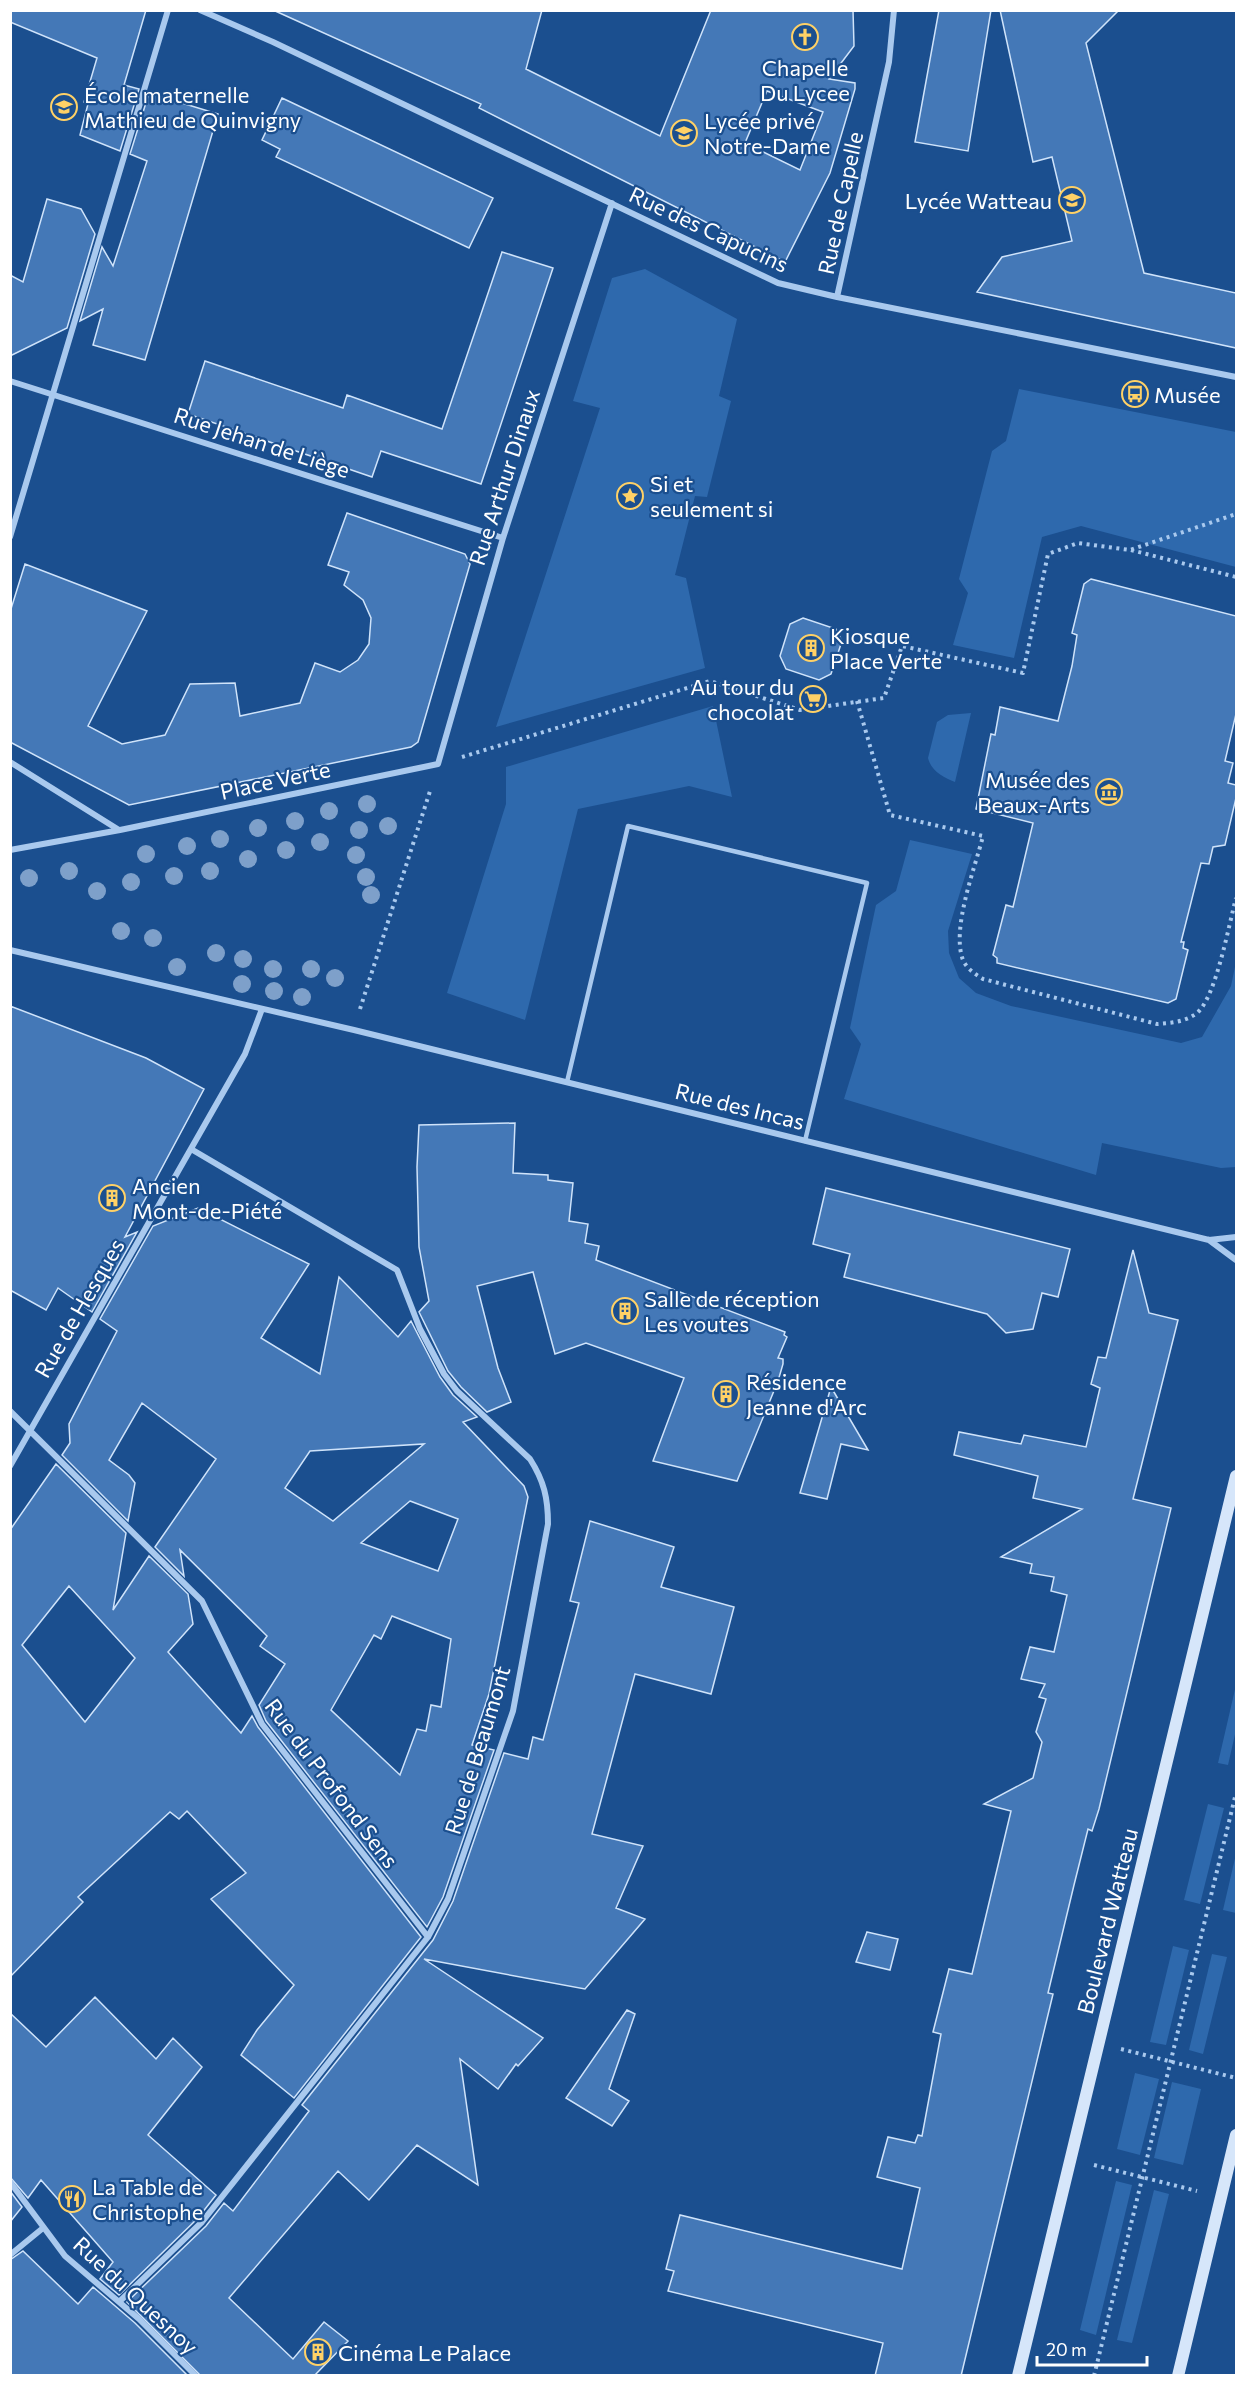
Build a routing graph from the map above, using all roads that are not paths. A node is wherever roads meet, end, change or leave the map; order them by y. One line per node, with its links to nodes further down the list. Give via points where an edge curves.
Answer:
1 (168, 10): 8 (street)
2 (200, 10): 4 (street, Rue des Capucins)
3 (894, 10): 5 (street, Rue de Capelle, via 889,62)
4 (612, 203): 5 (street, Rue des Capucins, via 761,277); 10 (street, Rue Arthur Dinaux)
5 (837, 297): 6 (street, Rue des Capucins)
6 (1236, 376)
7 (10, 381): 8 (street, Rue Jehan de Liège)
8 (52, 394): 9 (street); 10 (street, Rue Jehan de Liège)
9 (10, 537)
10 (503, 538): 12 (street, Rue Arthur Dinaux)
11 (10, 762): 13 (street)
12 (438, 764): 13 (street, Place Verte)
13 (120, 830): 14 (street, Place Verte)
14 (10, 850)
15 (10, 950): 16 (street)
16 (262, 1009): 17 (street, Rue des Incas); 19 (street, Rue de Hesques, via 245,1054)
17 (567, 1082): 18 (street, Rue des Incas); 18 (lane, via 628,826 867,883)
18 (805, 1141): 21 (street, Rue des Incas)
19 (191, 1149): 24 (street, Rue de Hesques); 27 (street, Rue de Beaumont, via 397,1270 420,1329 444,1374 530,1459 543,1480 548,1524 513,1711 448,1899)
20 (1236, 1237): 21 (street)
21 (1209, 1240): 22 (street)
22 (1236, 1260)
23 (10, 1411): 24 (street, Rue du Profond Sens)
24 (30, 1429): 25 (street, Rue de Hesques); 27 (street, Rue du Profond Sens, via 202,1601 262,1724)
25 (10, 1466)
26 (1236, 1476): 34 (main road, Boulevard Watteau)
27 (428, 1938): 32 (street, Rue de Beaumont, via 202,2222)
28 (1236, 2137): 35 (main road)
29 (10, 2182): 30 (street, Rue du Quesnoy)
30 (43, 2228): 31 (street); 32 (street, Rue du Quesnoy, via 80,2271)
31 (10, 2255)
32 (119, 2302): 33 (street, Rue du Quesnoy)
33 (196, 2376)
34 (1018, 2376)
35 (1178, 2376)

